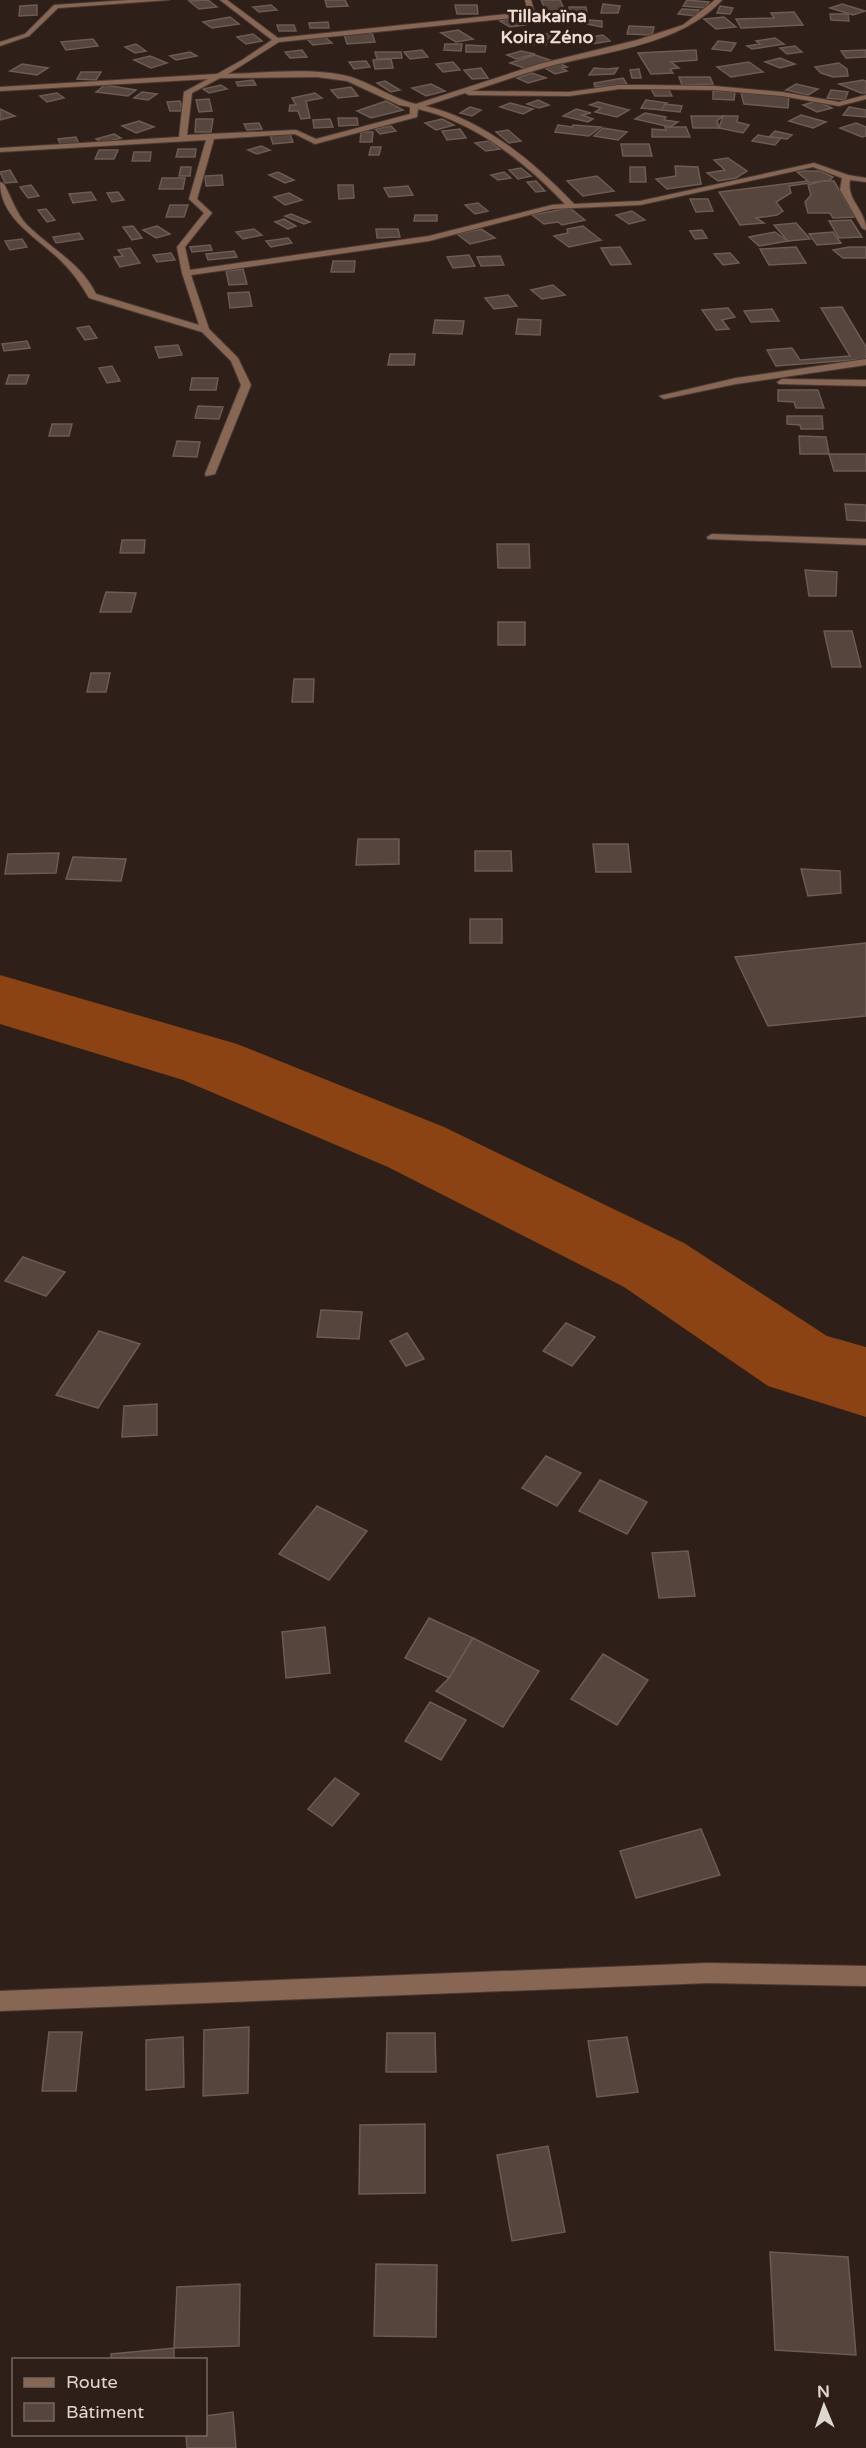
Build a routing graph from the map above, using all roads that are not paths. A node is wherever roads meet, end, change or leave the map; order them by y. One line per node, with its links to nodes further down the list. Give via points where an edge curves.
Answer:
1 (166, 0): 6 (street)
2 (223, 0): 7 (street)
3 (528, 0): 7 (street, via 532,14)
4 (719, 0): 11 (street, via 685,26)
5 (44, 2): 6 (street)
6 (56, 6): 8 (street, via 27,36)
7 (277, 40): 9 (street)
8 (0, 44)
9 (218, 76): 10 (street); 13 (street, via 317,75 349,79); 14 (street, via 188,92 183,137)
10 (0, 89)
11 (458, 92): 12 (street, via 569,94 619,87 714,88 839,104); 13 (street)
12 (866, 97)
13 (414, 107): 14 (street, via 414,116 315,142 296,132); 19 (street, via 441,112 485,134 543,175)
14 (211, 137): 15 (street); 21 (street, via 193,199 208,213 182,247)
15 (0, 150)
16 (846, 177): 17 (street); 19 (street, via 814,165 640,202); 20 (street, via 844,190)
17 (866, 180)
18 (0, 184): 22 (street, via 22,225 60,256 84,281 92,296)
19 (572, 206): 21 (street, via 552,207 429,238)
20 (866, 228)
21 (186, 273): 22 (street)
22 (205, 330): 27 (street, via 235,360 246,385)
23 (866, 362): 24 (street)
24 (736, 381): 25 (street); 26 (street)
25 (866, 383)
26 (664, 396)
27 (210, 474)
28 (712, 537): 29 (street)
29 (866, 542)
30 (866, 1976): 31 (street, via 708,1973)
31 (0, 2001)

